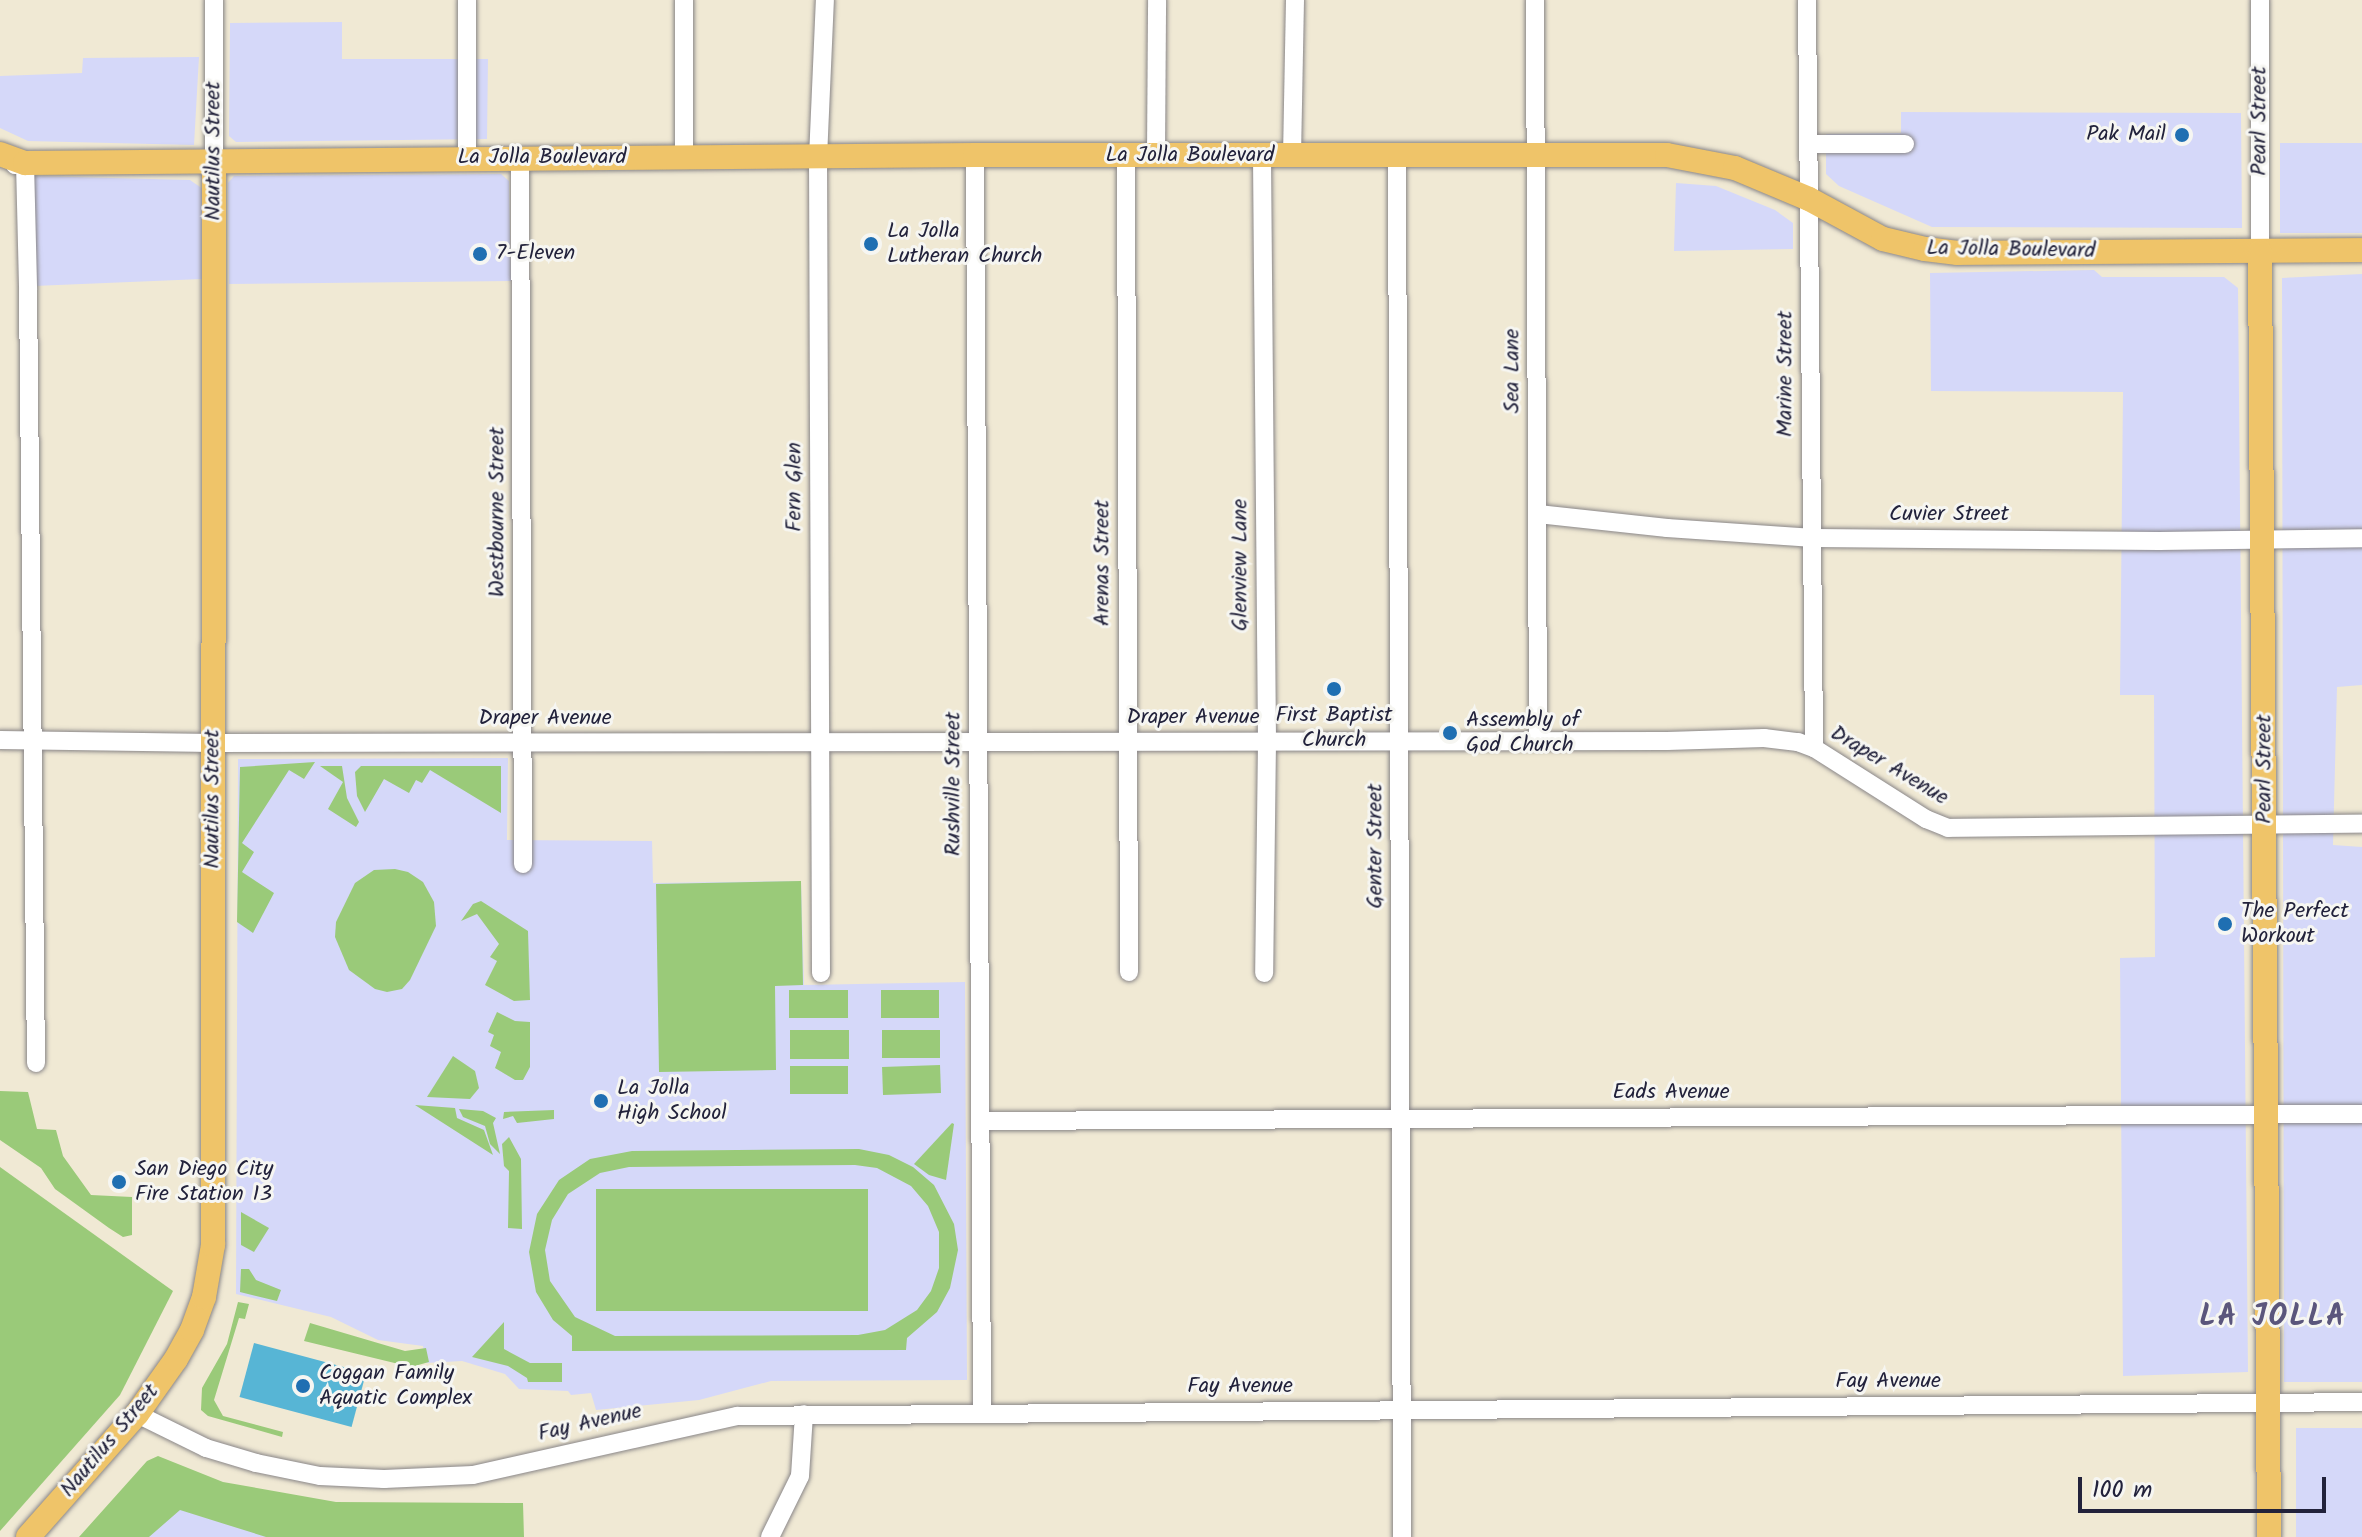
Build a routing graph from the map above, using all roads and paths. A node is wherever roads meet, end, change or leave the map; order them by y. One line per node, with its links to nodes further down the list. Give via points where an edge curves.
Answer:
1 (214, 0): 24 (street, Nautilus Street)
2 (467, 0): 21 (street)
3 (684, 0): 19 (street)
4 (825, 0): 23 (street, Fern Glen)
5 (1157, 0): 16 (street)
6 (1295, 0): 18 (street)
7 (1535, 0): 17 (street, Sea Lane)
8 (1807, 0): 10 (street, Marine Street)
9 (2260, 0): 29 (street, Pearl Street)
10 (1808, 144): 11 (street); 27 (street, Marine Street)
11 (1905, 144)
12 (0, 154): 25 (main road, La Jolla Boulevard)
13 (1397, 154): 17 (main road, La Jolla Boulevard); 18 (main road, La Jolla Boulevard); 37 (street, Genter Street)
14 (975, 155): 15 (main road, La Jolla Boulevard); 23 (main road, La Jolla Boulevard); 40 (street, Rushville Street)
15 (1126, 155): 16 (main road, La Jolla Boulevard); 41 (street, Arenas Street)
16 (1156, 155): 20 (main road, La Jolla Boulevard)
17 (1536, 155): 27 (main road, La Jolla Boulevard, via 1705,160); 30 (street, Sea Lane)
18 (1292, 156): 20 (main road, La Jolla Boulevard)
19 (684, 157): 22 (main road, La Jolla Boulevard); 23 (main road, La Jolla Boulevard)
20 (1262, 157): 36 (street, Glenview Lane)
21 (467, 158): 22 (main road, La Jolla Boulevard); 24 (main road, La Jolla Boulevard)
22 (520, 158): 43 (street, Westbourne Street)
23 (818, 158): 39 (street, Fern Glen)
24 (214, 159): 25 (main road, La Jolla Boulevard); 42 (main road, Nautilus Street)
25 (25, 163): 26 (street); 35 (street)
26 (0, 167)
27 (1809, 199): 29 (main road, La Jolla Boulevard, via 1883,239 1958,253); 31 (street, Marine Street)
28 (2362, 250): 29 (main road, La Jolla Boulevard)
29 (2260, 252): 33 (main road, Pearl Street)
30 (1538, 514): 31 (street, Cuvier Street); 38 (street, Sea Lane)
31 (1814, 538): 33 (street, Cuvier Street); 44 (street, Marine Street)
32 (2362, 538): 33 (street, Cuvier Street)
33 (2263, 540): 45 (main road, Pearl Street)
34 (0, 740): 35 (street, Draper Avenue)
35 (33, 740): 42 (street, Draper Avenue); 51 (street)
36 (1267, 741): 37 (street, Draper Avenue); 41 (street, Draper Avenue); 50 (street, Glenview Lane)
37 (1400, 741): 38 (street, Draper Avenue); 54 (street, Genter Street)
38 (1538, 741): 44 (street, Draper Avenue, via 1764,738)
39 (820, 742): 40 (street, Draper Avenue); 43 (street, Draper Avenue); 49 (street, Fern Glen)
40 (978, 742): 41 (street, Draper Avenue); 55 (street, Rushville Street)
41 (1128, 742): 48 (street, Arenas Street)
42 (213, 743): 43 (street, Draper Avenue); 60 (main road, Nautilus Street, via 213,1245 192,1330)
43 (523, 743): 47 (street, Westbourne Street)
44 (1814, 748): 45 (street, Draper Avenue, via 1948,828)
45 (2265, 824): 46 (street, Draper Avenue); 52 (main road, Pearl Street)
46 (2362, 824)
47 (523, 864)
48 (1129, 972)
49 (821, 973)
50 (1264, 973)
51 (36, 1063)
52 (2265, 1114): 53 (street, Eads Avenue); 54 (street, Eads Avenue); 57 (main road, Pearl Street)
53 (2362, 1114)
54 (1401, 1118): 55 (street, Eads Avenue); 58 (street, Genter Street)
55 (980, 1121): 59 (street, Rushville Street)
56 (2362, 1402): 57 (street, Fay Avenue)
57 (2267, 1403): 58 (street, Fay Avenue); 65 (main road, Pearl Street)
58 (1402, 1409): 59 (street, Fay Avenue); 64 (street, Genter Street)
59 (982, 1413): 61 (street, Fay Avenue)
60 (137, 1414): 61 (street, Fay Avenue, via 206,1448 256,1463 320,1476 384,1479 473,1475 737,1416); 62 (main road, Nautilus Street)
61 (804, 1414): 63 (street, via 800,1476)
62 (28, 1537)
63 (770, 1537)
64 (1402, 1537)
65 (2269, 1537)

